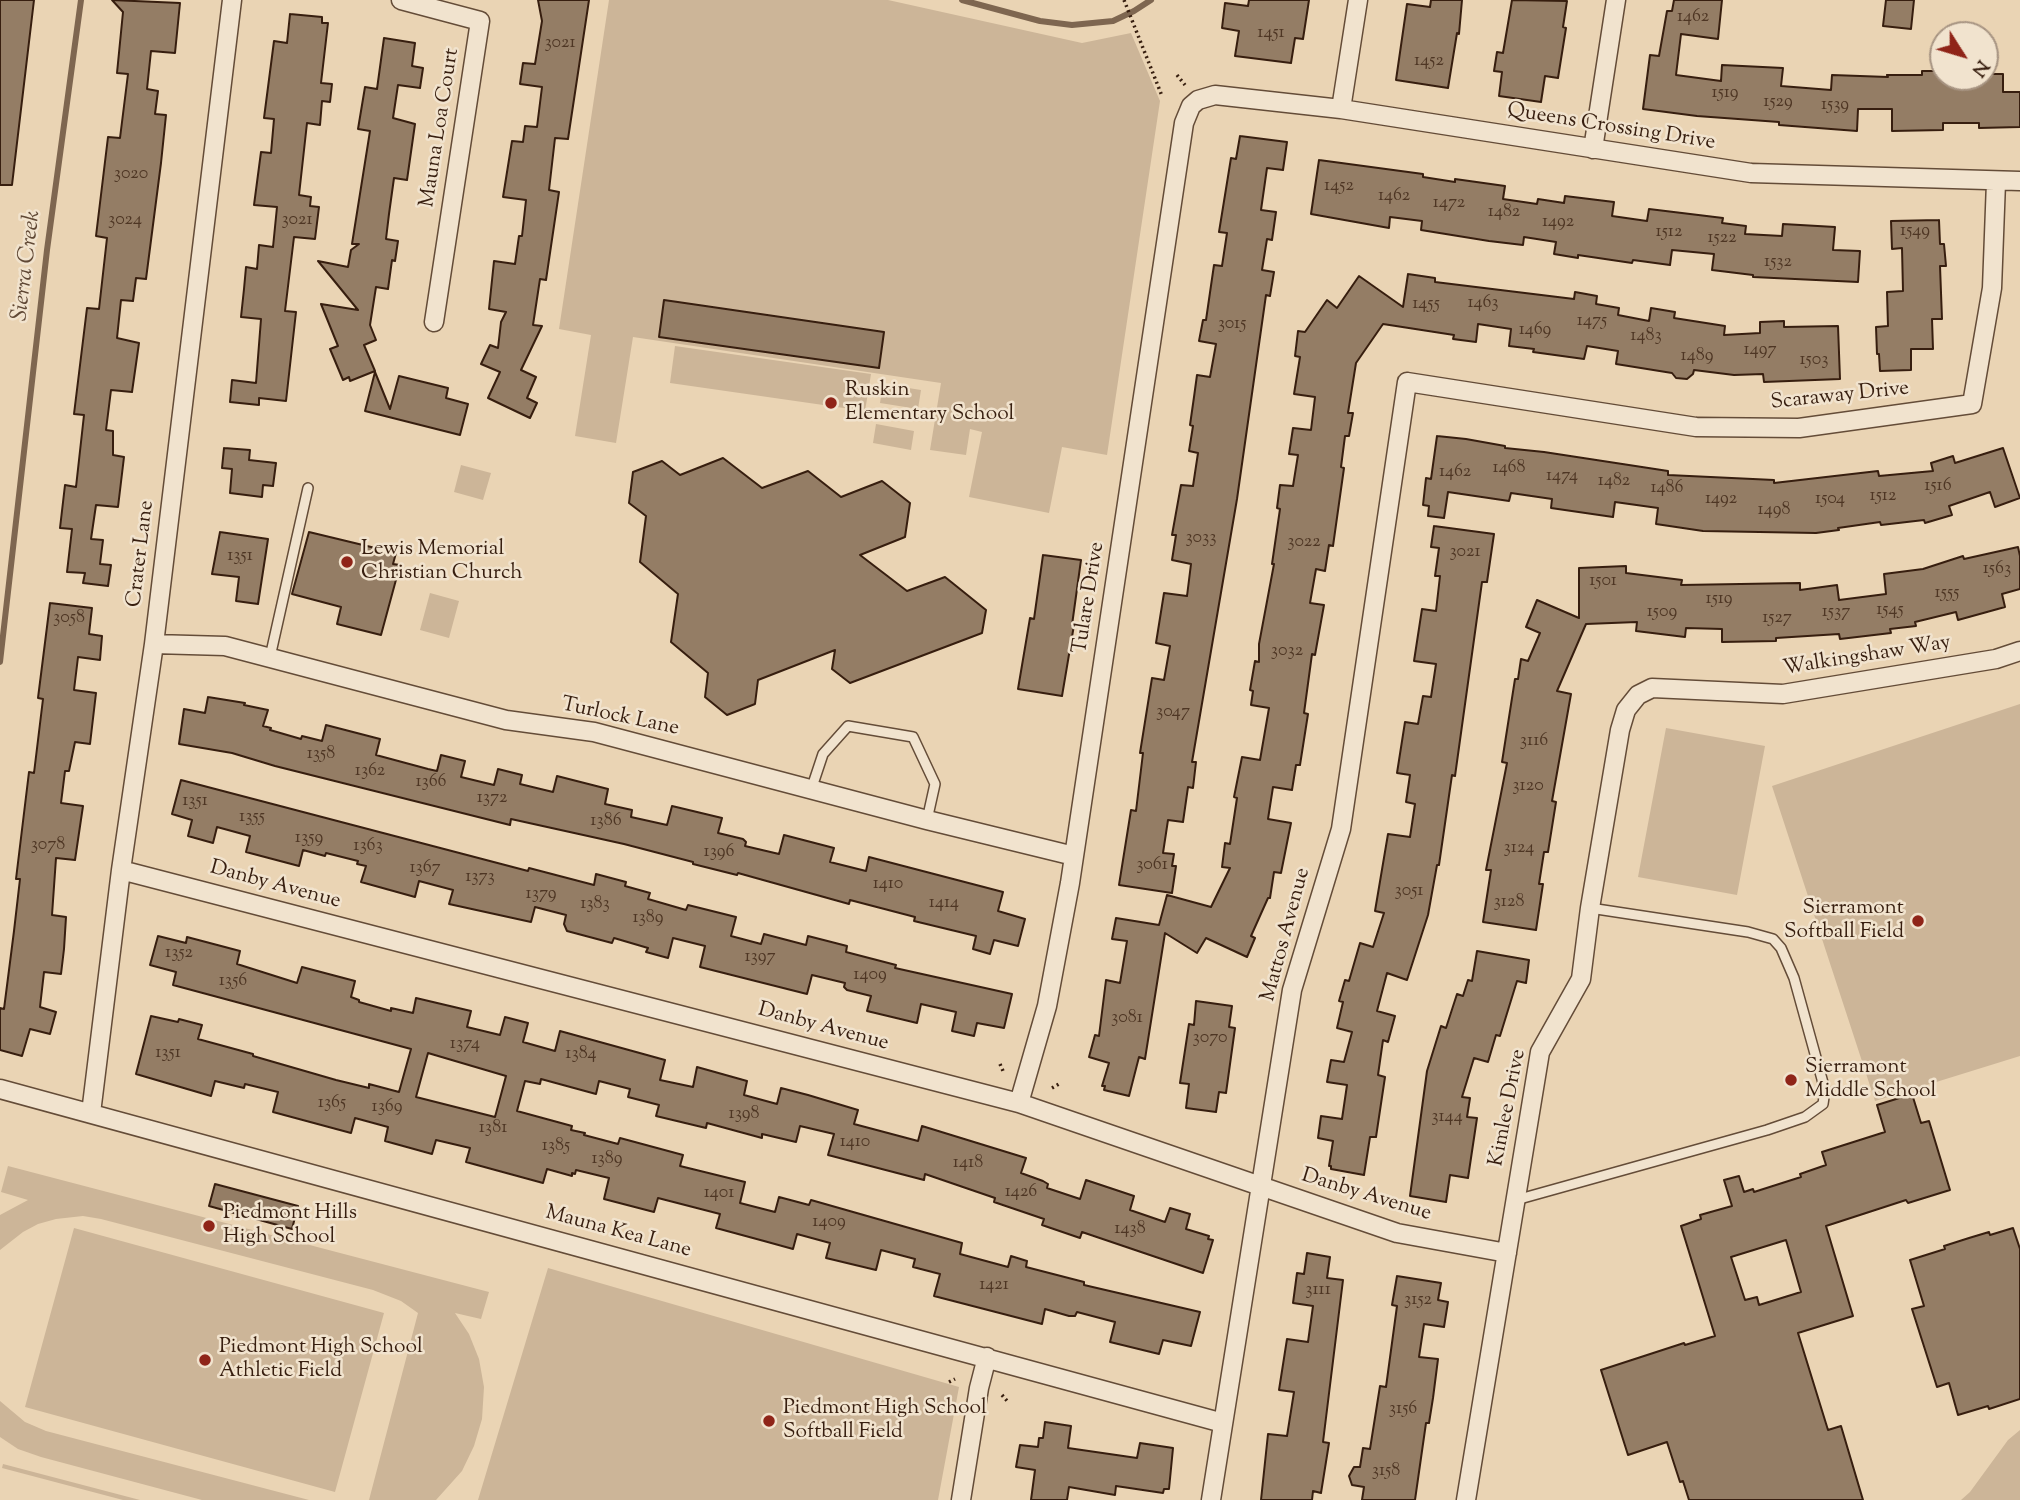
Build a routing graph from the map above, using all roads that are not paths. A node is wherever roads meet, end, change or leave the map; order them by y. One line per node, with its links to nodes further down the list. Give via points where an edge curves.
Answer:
1 (232, 0): 13 (street, Crater Lane)
2 (401, 0): 10 (street, Mauna Loa Court, via 480,22)
3 (1358, 0): 6 (street)
4 (1616, 0): 7 (street)
5 (1198, 100): 6 (street, Queens Crossing Drive, via 1215,95); 19 (street, Tulare Drive, via 1184,123)
6 (1341, 108): 7 (street, Queens Crossing Drive)
7 (1592, 149): 8 (street, Queens Crossing Drive, via 1751,173)
8 (1996, 181): 9 (street, Queens Crossing Drive); 11 (street, Scaraway Drive, via 1992,288 1972,404 1799,428 1696,427)
9 (2020, 181)
10 (434, 322)
11 (1407, 382): 25 (street, Mattos Avenue, via 1341,829 1292,990)
12 (308, 488): 15 (lane)
13 (154, 644): 15 (street, Turlock Lane, via 225,646); 20 (street, Crater Lane)
14 (2020, 651): 16 (street, Walkingshaw Way, via 1996,659 1783,694 1652,688)
15 (270, 657): 17 (street, Turlock Lane, via 506,720 594,732)
16 (1638, 695): 21 (street, Kimlee Drive, via 1626,710 1620,730)
17 (811, 790): 18 (street, Turlock Lane); 18 (lane, via 823,754 848,726 913,737 935,784)
18 (927, 820): 19 (street, Turlock Lane)
19 (1074, 856): 23 (street, Tulare Drive, via 1047,1006)
20 (121, 870): 23 (street, Danby Avenue); 24 (street, Crater Lane)
21 (1590, 908): 26 (street, Kimlee Drive, via 1581,979 1540,1052); 26 (lane, via 1773,939 1794,978 1825,1090 1823,1104 1805,1117 1767,1130)
22 (0, 1089): 24 (street, Mauna Kea Lane)
23 (1019, 1103): 25 (street, Danby Avenue)
24 (91, 1113): 28 (street, Mauna Kea Lane)
25 (1261, 1187): 27 (street, Danby Avenue, via 1397,1233); 29 (street, Mattos Avenue)
26 (1515, 1200): 27 (street, Kimlee Drive)
27 (1507, 1253): 32 (street, Kimlee Drive)
28 (987, 1357): 29 (street, Mauna Kea Lane); 30 (street)
29 (1223, 1423): 31 (street, Mattos Avenue)
30 (961, 1500)
31 (1211, 1500)
32 (1466, 1500)

